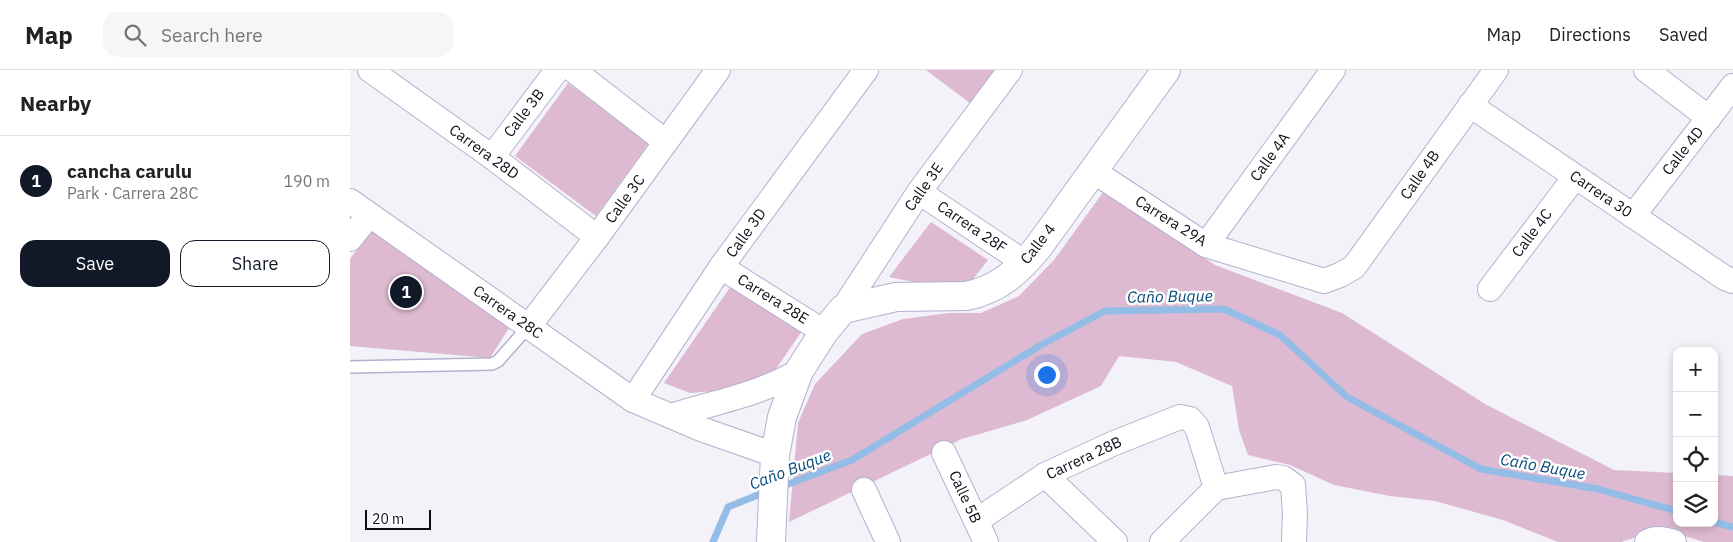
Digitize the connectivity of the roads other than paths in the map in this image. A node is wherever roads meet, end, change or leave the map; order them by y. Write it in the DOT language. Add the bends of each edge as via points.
graph roads {
  1 [pos="370,70"];
  2 [pos="557,70"];
  3 [pos="573,70"];
  4 [pos="718,70"];
  5 [pos="866,70"];
  6 [pos="1010,70"];
  7 [pos="1166,70"];
  8 [pos="1333,70"];
  9 [pos="1496,70"];
  10 [pos="1646,70"];
  11 [pos="1733,86"];
  12 [pos="1470,105"];
  13 [pos="1709,118"];
  14 [pos="666,142"];
  15 [pos="492,157"];
  16 [pos="1093,171"];
  17 [pos="1575,177"];
  18 [pos="919,192"];
  19 [pos="359,208"];
  20 [pos="1632,216"];
  21 [pos="597,237"];
  22 [pos="350,240"];
  23 [pos="1206,245"];
  24 [pos="1025,263"];
  25 [pos="721,267"];
  26 [pos="1340,276"];
  27 [pos="1733,280"];
  28 [pos="1490,289"];
  29 [pos="843,309"];
  30 [pos="529,326"];
  31 [pos="824,332"];
  32 [pos="350,367"];
  33 [pos="799,371"];
  34 [pos="633,400"];
  35 [pos="671,416"];
  36 [pos="944,453"];
  37 [pos="775,462"];
  38 [pos="1045,475"];
  39 [pos="1216,488"];
  40 [pos="864,490"];
  41 [pos="976,521"];
  42 [pos="772,530"];
  43 [pos="888,542"];
  44 [pos="986,542"];
  45 [pos="1115,542"];
  46 [pos="1162,542"];
  47 [pos="1294,542"];
  48 [pos="1647,542"];
  49 [pos="1674,542"];
  1 -- 15 [label="street, Carrera 28D"];
  2 -- 15 [label="street, Calle 3B"];
  3 -- 14 [label="street"];
  4 -- 14 [label="street, Calle 3C"];
  5 -- 25 [label="street, Calle 3D"];
  6 -- 18 [label="street, Calle 3E"];
  7 -- 16 [label="street, Calle 4"];
  8 -- 23 [label="street, Calle 4A"];
  9 -- 12 [label="street, Calle 4B"];
  10 -- 13 [label="street"];
  11 -- 13 [label="street, Calle 4D"];
  12 -- 17 [label="street, Carrera 30"];
  12 -- 26 [label="street, Calle 4B" via="1354,267"];
  13 -- 20 [label="street, Calle 4D"];
  14 -- 21 [label="street, Calle 3C"];
  15 -- 21 [label="street, Carrera 28D"];
  16 -- 23 [label="street, Carrera 29A"];
  16 -- 24 [label="street, Calle 4"];
  17 -- 20 [label="street, Carrera 30"];
  17 -- 28 [label="street, Calle 4C"];
  18 -- 24 [label="street, Carrera 28F"];
  18 -- 29 [label="street, Calle 3E"];
  19 -- 22 [label="street"];
  19 -- 30 [label="street, Carrera 28C"];
  20 -- 27 [label="street, Carrera 30" via="1724,278"];
  21 -- 30 [label="street, Calle 3C"];
  23 -- 26 [label="street, Carrera 29A" via="1324,281"];
  24 -- 29 [label="street, Calle 4" via="1005,281 977,294 896,296"];
  25 -- 31 [label="street, Carrera 28E"];
  25 -- 34 [label="street, Calle 3D"];
  29 -- 31 [label="street"];
  30 -- 32 [label="lane" via="492,364"];
  30 -- 34 [label="street, Carrera 28C"];
  31 -- 33 [label="street"];
  33 -- 35 [label="street" via="761,390"];
  33 -- 37 [label="street" via="782,417"];
  34 -- 35 [label="street, Carrera 28C"];
  35 -- 37 [label="street, Carrera 28C"];
  36 -- 41 [label="street, Calle 5B"];
  37 -- 42 [label="street"];
  38 -- 39 [label="street, Carrera 28B" via="1180,417 1190,419 1197,427"];
  38 -- 41 [label="street, Carrera 28B"];
  38 -- 45 [label="street"];
  39 -- 46 [label="street"];
  39 -- 47 [label="street" via="1283,478 1292,485"];
  40 -- 43 [label="street"];
  41 -- 44 [label="street, Calle 5B"];
  48 -- 49 [label="street" via="1664,538"];
}
